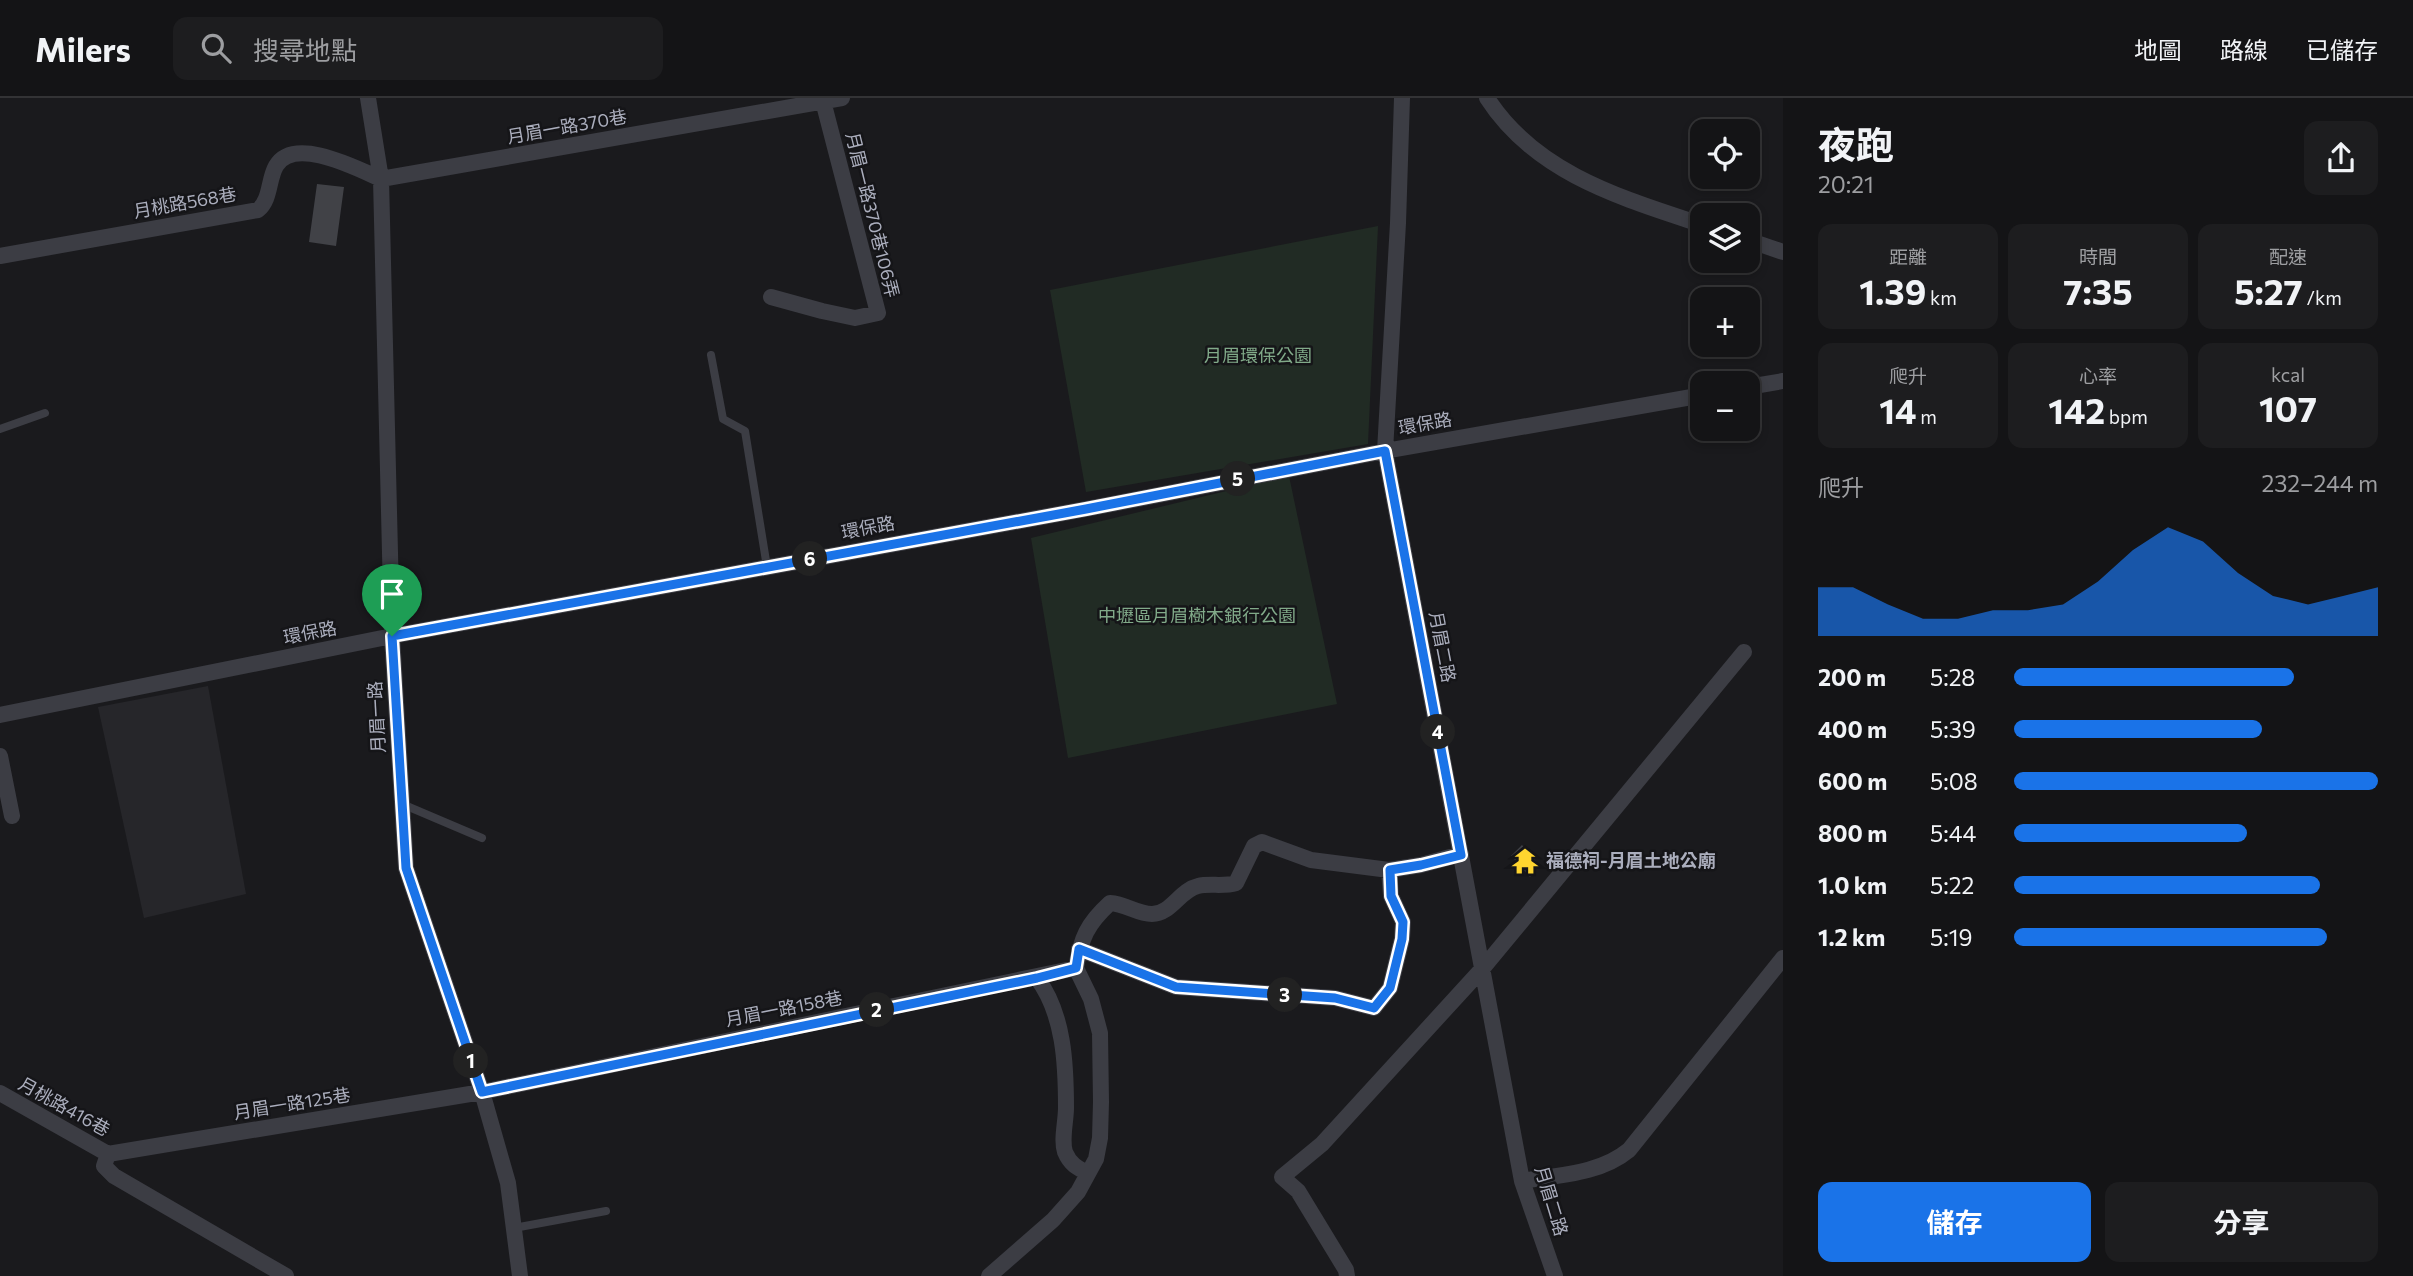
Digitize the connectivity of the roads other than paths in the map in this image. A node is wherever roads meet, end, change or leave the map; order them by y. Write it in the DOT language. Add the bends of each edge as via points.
graph roads {
  1 [pos="368,98"];
  2 [pos="842,98"];
  3 [pos="1402,98"];
  4 [pos="1487,98"];
  5 [pos="823,101"];
  6 [pos="381,179"];
  7 [pos="1690,220"];
  8 [pos="1760,244"];
  9 [pos="1783,252"];
  10 [pos="0,256"];
  11 [pos="771,297"];
  12 [pos="711,355"];
  13 [pos="1783,382"];
  14 [pos="1760,385"];
  15 [pos="1690,397"];
  16 [pos="45,413"];
  17 [pos="0,429"];
  18 [pos="1385,451"];
  19 [pos="767,567"];
  20 [pos="392,636"];
  21 [pos="1744,652"];
  22 [pos="0,715"];
  23 [pos="0,756"];
  24 [pos="401,804"];
  25 [pos="12,816"];
  26 [pos="482,838"];
  27 [pos="1461,855"];
  28 [pos="1390,870"];
  29 [pos="1079,949"];
  30 [pos="1783,958"];
  31 [pos="1076,968"];
  32 [pos="1483,968"];
  33 [pos="1037,978"];
  34 [pos="482,1092"];
  35 [pos="0,1093"];
  36 [pos="108,1154"];
  37 [pos="1088,1173"];
  38 [pos="1522,1181"];
  39 [pos="606,1211"];
  40 [pos="514,1228"];
  41 [pos="286,1276"];
  42 [pos="520,1276"];
  43 [pos="989,1276"];
  44 [pos="1347,1276"];
  45 [pos="1556,1276"];
  1 -- 6 [label="street, 月眉一路"];
  2 -- 5 [label="street, 月眉一路370巷"];
  3 -- 18 [label="street, 月眉二路"];
  4 -- 7 [label="street" via="1500,118 1544,159 1611,193"];
  5 -- 6 [label="street, 月眉一路370巷"];
  5 -- 11 [label="street, 月眉一路370巷106弄" via="878,313 855,317"];
  6 -- 10 [label="street, 月桃路568巷" via="332,157 284,156 275,166 265,204 258,209"];
  6 -- 20 [label="street, 月眉一路"];
  8 -- 9 [label="street"];
  12 -- 19 [label="lane" via="723,419 745,431"];
  13 -- 14 [label="street"];
  15 -- 18 [label="street, 環保路"];
  16 -- 17 [label="lane"];
  18 -- 19 [label="street, 環保路"];
  18 -- 27 [label="street, 月眉二路"];
  19 -- 20 [label="street, 環保路"];
  20 -- 22 [label="street, 環保路"];
  20 -- 24 [label="street, 月眉一路"];
  21 -- 32 [label="street"];
  23 -- 25 [label="street"];
  24 -- 26 [label="lane"];
  24 -- 34 [label="street, 月眉一路" via="406,868"];
  27 -- 28 [label="street"];
  27 -- 32 [label="street, 月眉二路"];
  28 -- 29 [label="street" via="1311,860 1262,842 1249,852 1236,883 1196,886 1155,914 1110,903 1089,924"];
  28 -- 29 [label="street" via="1391,896 1403,922 1402,939 1390,988 1374,1008 1335,998 1176,987"];
  29 -- 31 [label="street"];
  30 -- 38 [label="street" via="1622,1155 1602,1167"];
  31 -- 33 [label="street, 月眉一路158巷"];
  31 -- 37 [label="street" via="1091,999 1102,1063 1100,1138"];
  32 -- 38 [label="street, 月眉二路"];
  32 -- 44 [label="street" via="1322,1144 1282,1177 1298,1191"];
  33 -- 34 [label="street, 月眉一路158巷"];
  33 -- 37 [label="street" via="1056,1017 1065,1060 1064,1149 1072,1165"];
  34 -- 36 [label="street, 月眉一路125巷"];
  34 -- 40 [label="street, 月眉一路" via="508,1183"];
  35 -- 36 [label="street, 月桃路416巷"];
  36 -- 41 [label="street" via="104,1167 114,1176"];
  37 -- 43 [label="street" via="1053,1220"];
  38 -- 45 [label="street, 月眉二路"];
  39 -- 40 [label="lane"];
  40 -- 42 [label="street, 月眉一路"];
}
